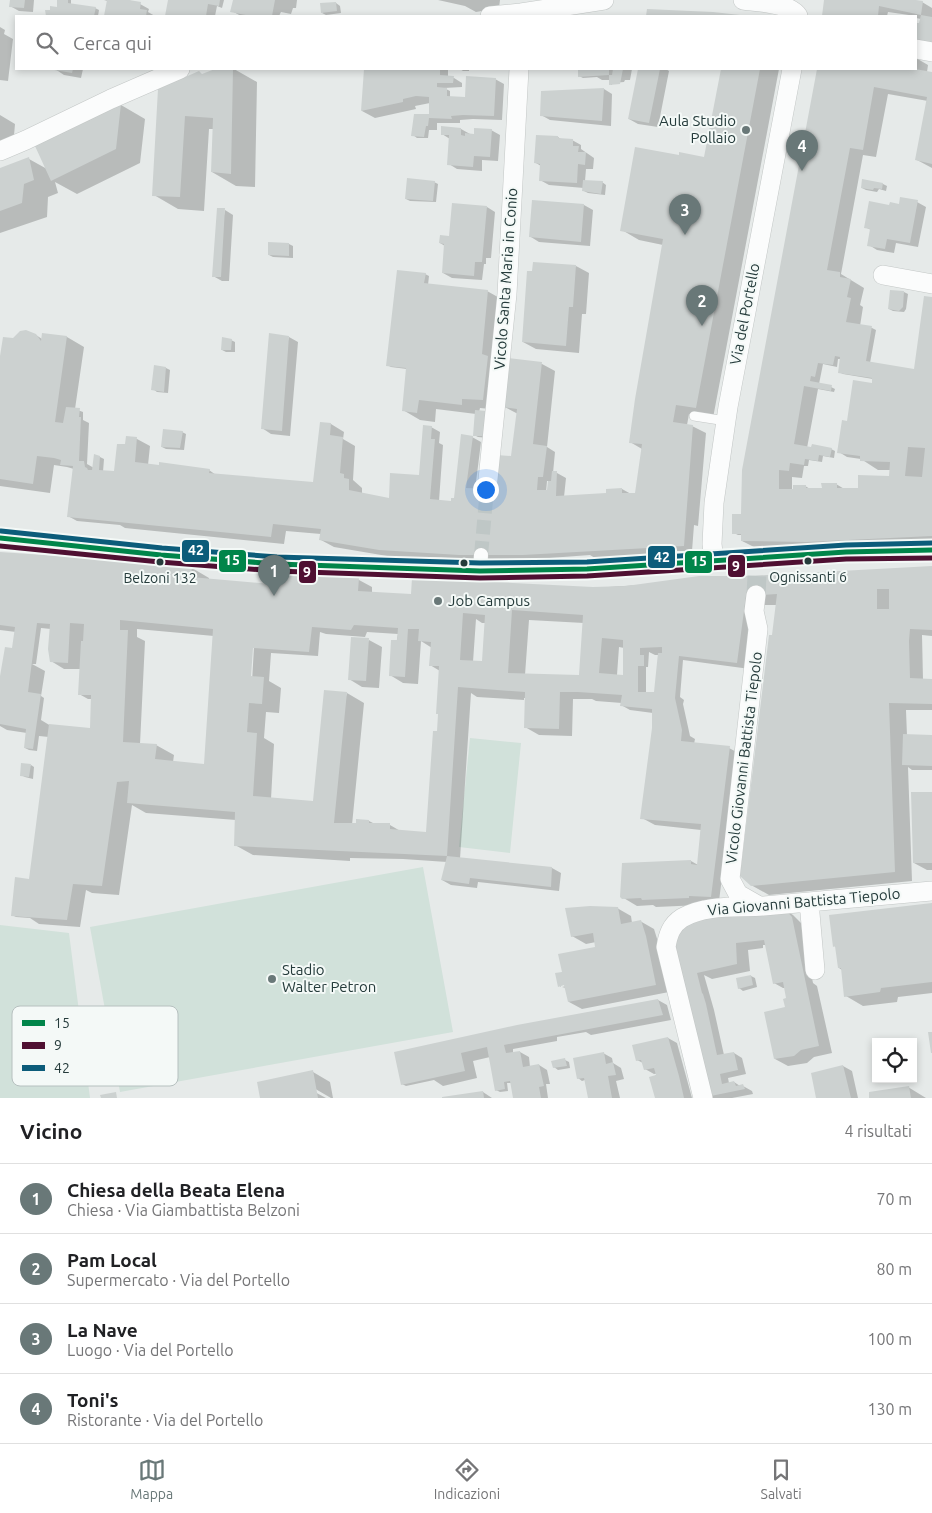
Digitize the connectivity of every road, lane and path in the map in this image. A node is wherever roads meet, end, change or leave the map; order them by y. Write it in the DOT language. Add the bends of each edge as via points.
graph roads {
  1 [pos="604,0"];
  2 [pos="751,1"];
  3 [pos="800,10"];
  4 [pos="516,11"];
  5 [pos="495,15"];
  6 [pos="917,49"];
  7 [pos="932,52"];
  8 [pos="178,70"];
  9 [pos="519,70"];
  10 [pos="792,70"];
  11 [pos="0,151"];
  12 [pos="883,276"];
  13 [pos="932,284"];
  14 [pos="694,416"];
  15 [pos="726,421"];
  16 [pos="487,489"];
  17 [pos="0,538"];
  18 [pos="932,550"];
  19 [pos="714,561"];
  20 [pos="756,595"];
  21 [pos="932,890"];
  22 [pos="809,902"];
  23 [pos="759,906"];
  24 [pos="815,970"];
  25 [pos="702,1098"];
  1 -- 4 [label="street"];
  2 -- 3 [label="street"];
  4 -- 5 [label="street"];
  6 -- 7 [label="street"];
  8 -- 11 [label="street"];
  9 -- 16 [label="street, Vicolo Santa Maria in Conio" via="507,294"];
  10 -- 15 [label="street, Via del Portello"];
  12 -- 13 [label="street"];
  14 -- 15 [label="lane"];
  15 -- 19 [label="street, Via del Portello" via="714,503"];
  17 -- 19 [label="street" via="277,564 480,563 587,568"];
  18 -- 19 [label="street" via="779,557 757,567"];
  20 -- 23 [label="street, Vicolo Giovanni Battista Tiepolo" via="754,611 758,629 730,879 738,894"];
  21 -- 22 [label="street, Via Giovanni Battista Tiepolo"];
  22 -- 23 [label="street, Via Giovanni Battista Tiepolo"];
  22 -- 24 [label="street"];
  23 -- 25 [label="street, Via Giovanni Battista Tiepolo" via="715,908 684,918 671,930 666,947"];
}
